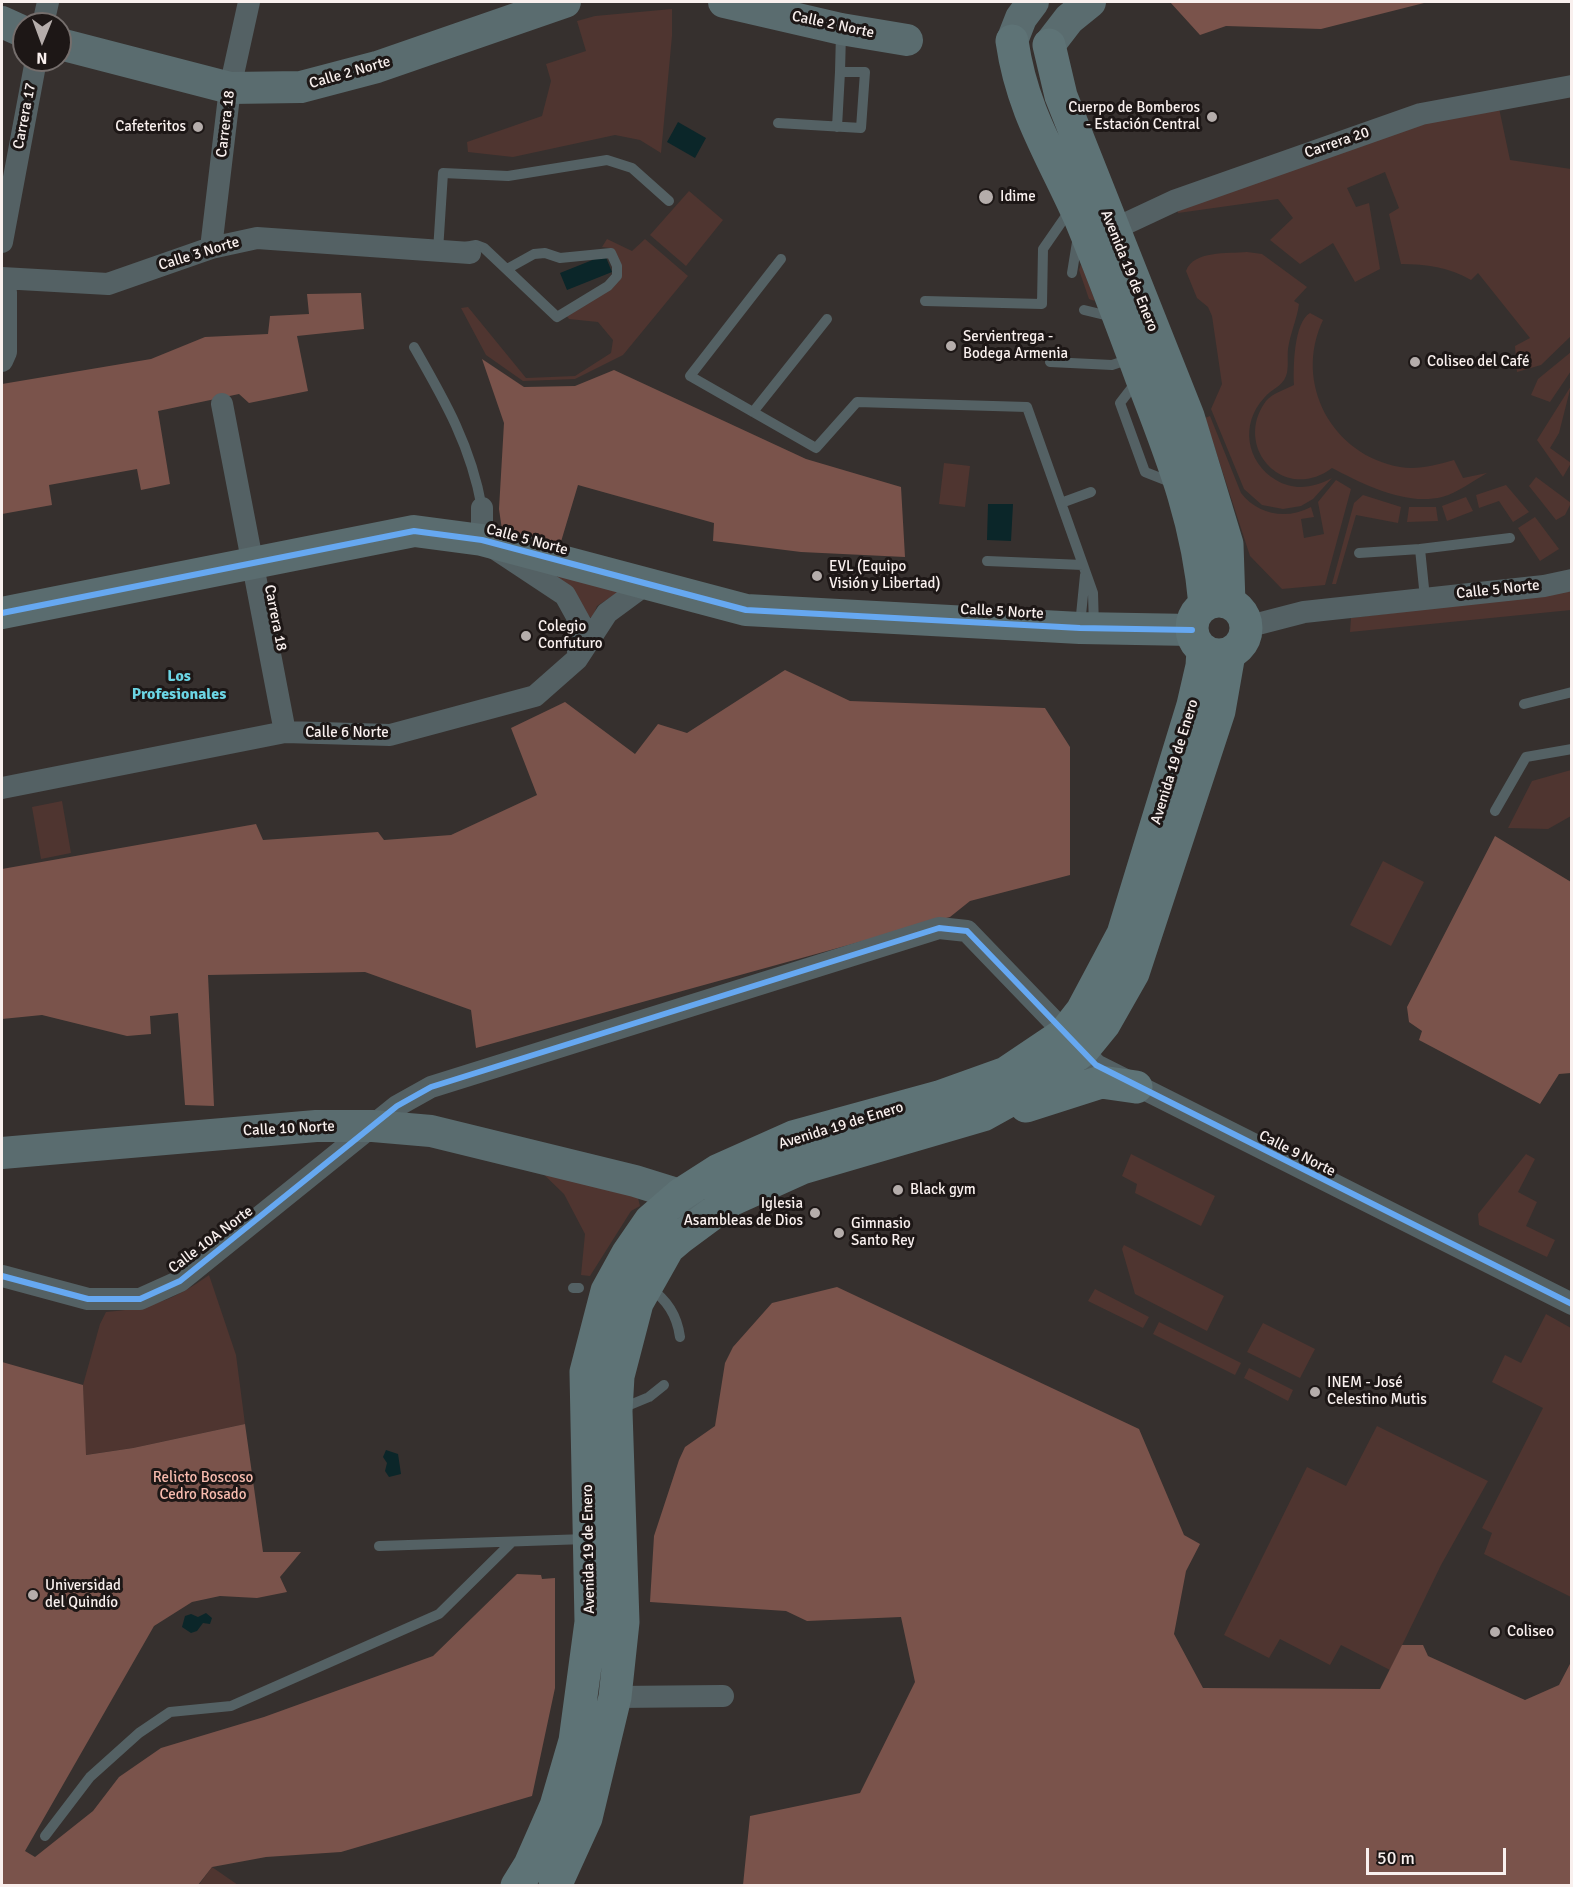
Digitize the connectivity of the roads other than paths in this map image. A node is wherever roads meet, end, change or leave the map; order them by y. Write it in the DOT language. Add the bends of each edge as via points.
graph roads {
  1 [pos="249,2"];
  2 [pos="565,2"];
  3 [pos="724,2"];
  4 [pos="1034,2"];
  5 [pos="1090,2"];
  6 [pos="841,28"];
  7 [pos="907,40"];
  8 [pos="1012,41"];
  9 [pos="1049,45"];
  10 [pos="72,47"];
  11 [pos="34,72"];
  12 [pos="840,72"];
  13 [pos="1572,86"];
  14 [pos="230,88"];
  15 [pos="777,123"];
  16 [pos="837,127"];
  17 [pos="669,201"];
  18 [pos="1077,213"];
  19 [pos="1112,230"];
  20 [pos="2,234"];
  21 [pos="2,242"];
  22 [pos="211,248"];
  23 [pos="438,251"];
  24 [pos="470,253"];
  25 [pos="781,258"];
  26 [pos="507,269"];
  27 [pos="1072,273"];
  28 [pos="2,278"];
  29 [pos="2,284"];
  30 [pos="925,301"];
  31 [pos="1084,310"];
  32 [pos="827,319"];
  33 [pos="1119,319"];
  34 [pos="414,346"];
  35 [pos="2,361"];
  36 [pos="1050,362"];
  37 [pos="1137,367"];
  38 [pos="222,404"];
  39 [pos="753,412"];
  40 [pos="1091,492"];
  41 [pos="1060,503"];
  42 [pos="482,508"];
  43 [pos="1510,538"];
  44 [pos="482,540"];
  45 [pos="1420,549"];
  46 [pos="1359,553"];
  47 [pos="987,561"];
  48 [pos="251,565"];
  49 [pos="1084,568"];
  50 [pos="1572,580"];
  51 [pos="645,585"];
  52 [pos="1425,598"];
  53 [pos="2,613"];
  54 [pos="1087,628"];
  55 [pos="1217,628"];
  56 [pos="577,659"];
  57 [pos="1572,692"];
  58 [pos="1524,704"];
  59 [pos="285,732"];
  60 [pos="1572,749"];
  61 [pos="2,788"];
  62 [pos="1495,811"];
  63 [pos="952,927"];
  64 [pos="1073,1043"];
  65 [pos="1136,1087"];
  66 [pos="983,1115"];
  67 [pos="373,1126"];
  68 [pos="2,1153"];
  69 [pos="680,1196"];
  70 [pos="702,1222"];
  71 [pos="2,1276"];
  72 [pos="646,1285"];
  73 [pos="1572,1304"];
  74 [pos="680,1337"];
  75 [pos="664,1385"];
  76 [pos="616,1411"];
  77 [pos="588,1539"];
  78 [pos="512,1542"];
  79 [pos="379,1546"];
  80 [pos="723,1696"];
  81 [pos="615,1697"];
  82 [pos="45,1836"];
  83 [pos="560,1883"];
  84 [pos="517,1886"];
  1 -- 14 [label="street, Carrera 18"];
  2 -- 14 [label="street, Calle 2 Norte" via="377,67 301,87"];
  3 -- 6 [label="street, Calle 2 Norte"];
  4 -- 8 [label="street"];
  5 -- 9 [label="street" via="1069,19"];
  6 -- 7 [label="street, Calle 2 Norte"];
  6 -- 12 [label="lane"];
  8 -- 18 [label="main road, Avenida 19 de Enero" via="1021,88 1038,134"];
  9 -- 19 [label="main road, Avenida 19 de Enero" via="1060,96"];
  10 -- 14 [label="street, Calle 2 Norte"];
  11 -- 20 [label="street, Carrera 17"];
  12 -- 16 [label="lane"];
  12 -- 16 [label="lane" via="864,72 861,128"];
  13 -- 19 [label="street, Carrera 20" via="1421,114 1174,201"];
  14 -- 22 [label="street, Carrera 18"];
  15 -- 16 [label="lane"];
  17 -- 23 [label="lane" via="632,168 607,160 508,176 444,173"];
  18 -- 27 [label="lane"];
  18 -- 30 [label="lane" via="1043,249 1042,304"];
  18 -- 33 [label="main road, Avenida 19 de Enero"];
  19 -- 55 [label="main road, Avenida 19 de Enero" via="1188,416 1227,544"];
  20 -- 21 [label="street, Carrera 17"];
  22 -- 23 [label="street, Calle 3 Norte" via="257,238"];
  22 -- 28 [label="street, Calle 3 Norte" via="108,284"];
  23 -- 24 [label="street, Calle 3 Norte"];
  23 -- 26 [label="lane" via="476,245"];
  25 -- 39 [label="lane" via="690,376"];
  26 -- 26 [label="lane" via="545,252 560,258 610,253 617,276 557,316"];
  29 -- 35 [label="street" via="6,292 6,352"];
  31 -- 33 [label="lane"];
  32 -- 39 [label="lane"];
  33 -- 37 [label="main road, Avenida 19 de Enero"];
  34 -- 42 [label="lane" via="466,443"];
  36 -- 37 [label="lane"];
  37 -- 55 [label="main road, Avenida 19 de Enero" via="1183,487"];
  38 -- 48 [label="street, Carrera 18"];
  39 -- 41 [label="lane" via="816,448 857,402 1027,407"];
  40 -- 41 [label="lane"];
  41 -- 49 [label="lane"];
  42 -- 44 [label="street"];
  43 -- 45 [label="lane"];
  44 -- 48 [label="street, Calle 5 Norte" via="414,531"];
  44 -- 51 [label="street, Calle 5 Norte"];
  44 -- 56 [label="street" via="565,595 581,624"];
  45 -- 46 [label="lane"];
  45 -- 52 [label="lane"];
  47 -- 49 [label="lane"];
  48 -- 53 [label="street, Calle 5 Norte"];
  48 -- 59 [label="street, Carrera 18"];
  49 -- 54 [label="lane"];
  50 -- 52 [label="street, Calle 5 Norte"];
  51 -- 54 [label="street, Calle 5 Norte" via="746,610"];
  51 -- 56 [label="street, Calle 6 Norte" via="607,613"];
  52 -- 55 [label="street, Calle 5 Norte" via="1304,612"];
  54 -- 55 [label="street, Calle 5 Norte"];
  55 -- 64 [label="main road, Avenida 19 de Enero" via="1220,711 1133,973 1104,1024"];
  56 -- 59 [label="street, Calle 6 Norte" via="535,696 390,735"];
  57 -- 58 [label="lane"];
  59 -- 61 [label="street, Calle 6 Norte"];
  60 -- 62 [label="lane" via="1526,758"];
  63 -- 64 [label="street, Calle 9 Norte" via="967,931"];
  63 -- 67 [label="street, Calle 10A Norte" via="431,1087 397,1106"];
  64 -- 65 [label="street, Calle 9 Norte" via="1096,1065"];
  64 -- 66 [label="main road, Avenida 19 de Enero" via="1039,1084"];
  64 -- 69 [label="main road, Avenida 19 de Enero" via="939,1098 793,1137 719,1170"];
  65 -- 66 [label="main road" via="1101,1082 1032,1105"];
  65 -- 73 [label="street, Calle 9 Norte"];
  66 -- 70 [label="main road, Avenida 19 de Enero" via="802,1168 731,1200"];
  67 -- 68 [label="street, Calle 10 Norte" via="316,1126"];
  67 -- 69 [label="street, Calle 10 Norte" via="431,1131 635,1181"];
  67 -- 71 [label="street, Calle 10A Norte" via="180,1281 140,1299 88,1299"];
  69 -- 70 [label="street"];
  69 -- 77 [label="main road, Avenida 19 de Enero" via="650,1221 607,1291 586,1372"];
  70 -- 72 [label="main road, Avenida 19 de Enero" via="668,1248"];
  72 -- 74 [label="lane" via="673,1311"];
  72 -- 76 [label="main road, Avenida 19 de Enero" via="637,1304 618,1377"];
  75 -- 76 [label="lane" via="649,1397"];
  76 -- 81 [label="main road, Avenida 19 de Enero" via="623,1623"];
  77 -- 78 [label="lane"];
  77 -- 84 [label="main road, Avenida 19 de Enero" via="591,1622 575,1741 556,1806"];
  78 -- 79 [label="lane"];
  78 -- 82 [label="lane" via="439,1614 231,1706 170,1712 139,1733 90,1777"];
  80 -- 81 [label="street"];
  81 -- 83 [label="main road, Avenida 19 de Enero" via="586,1818"];
}
